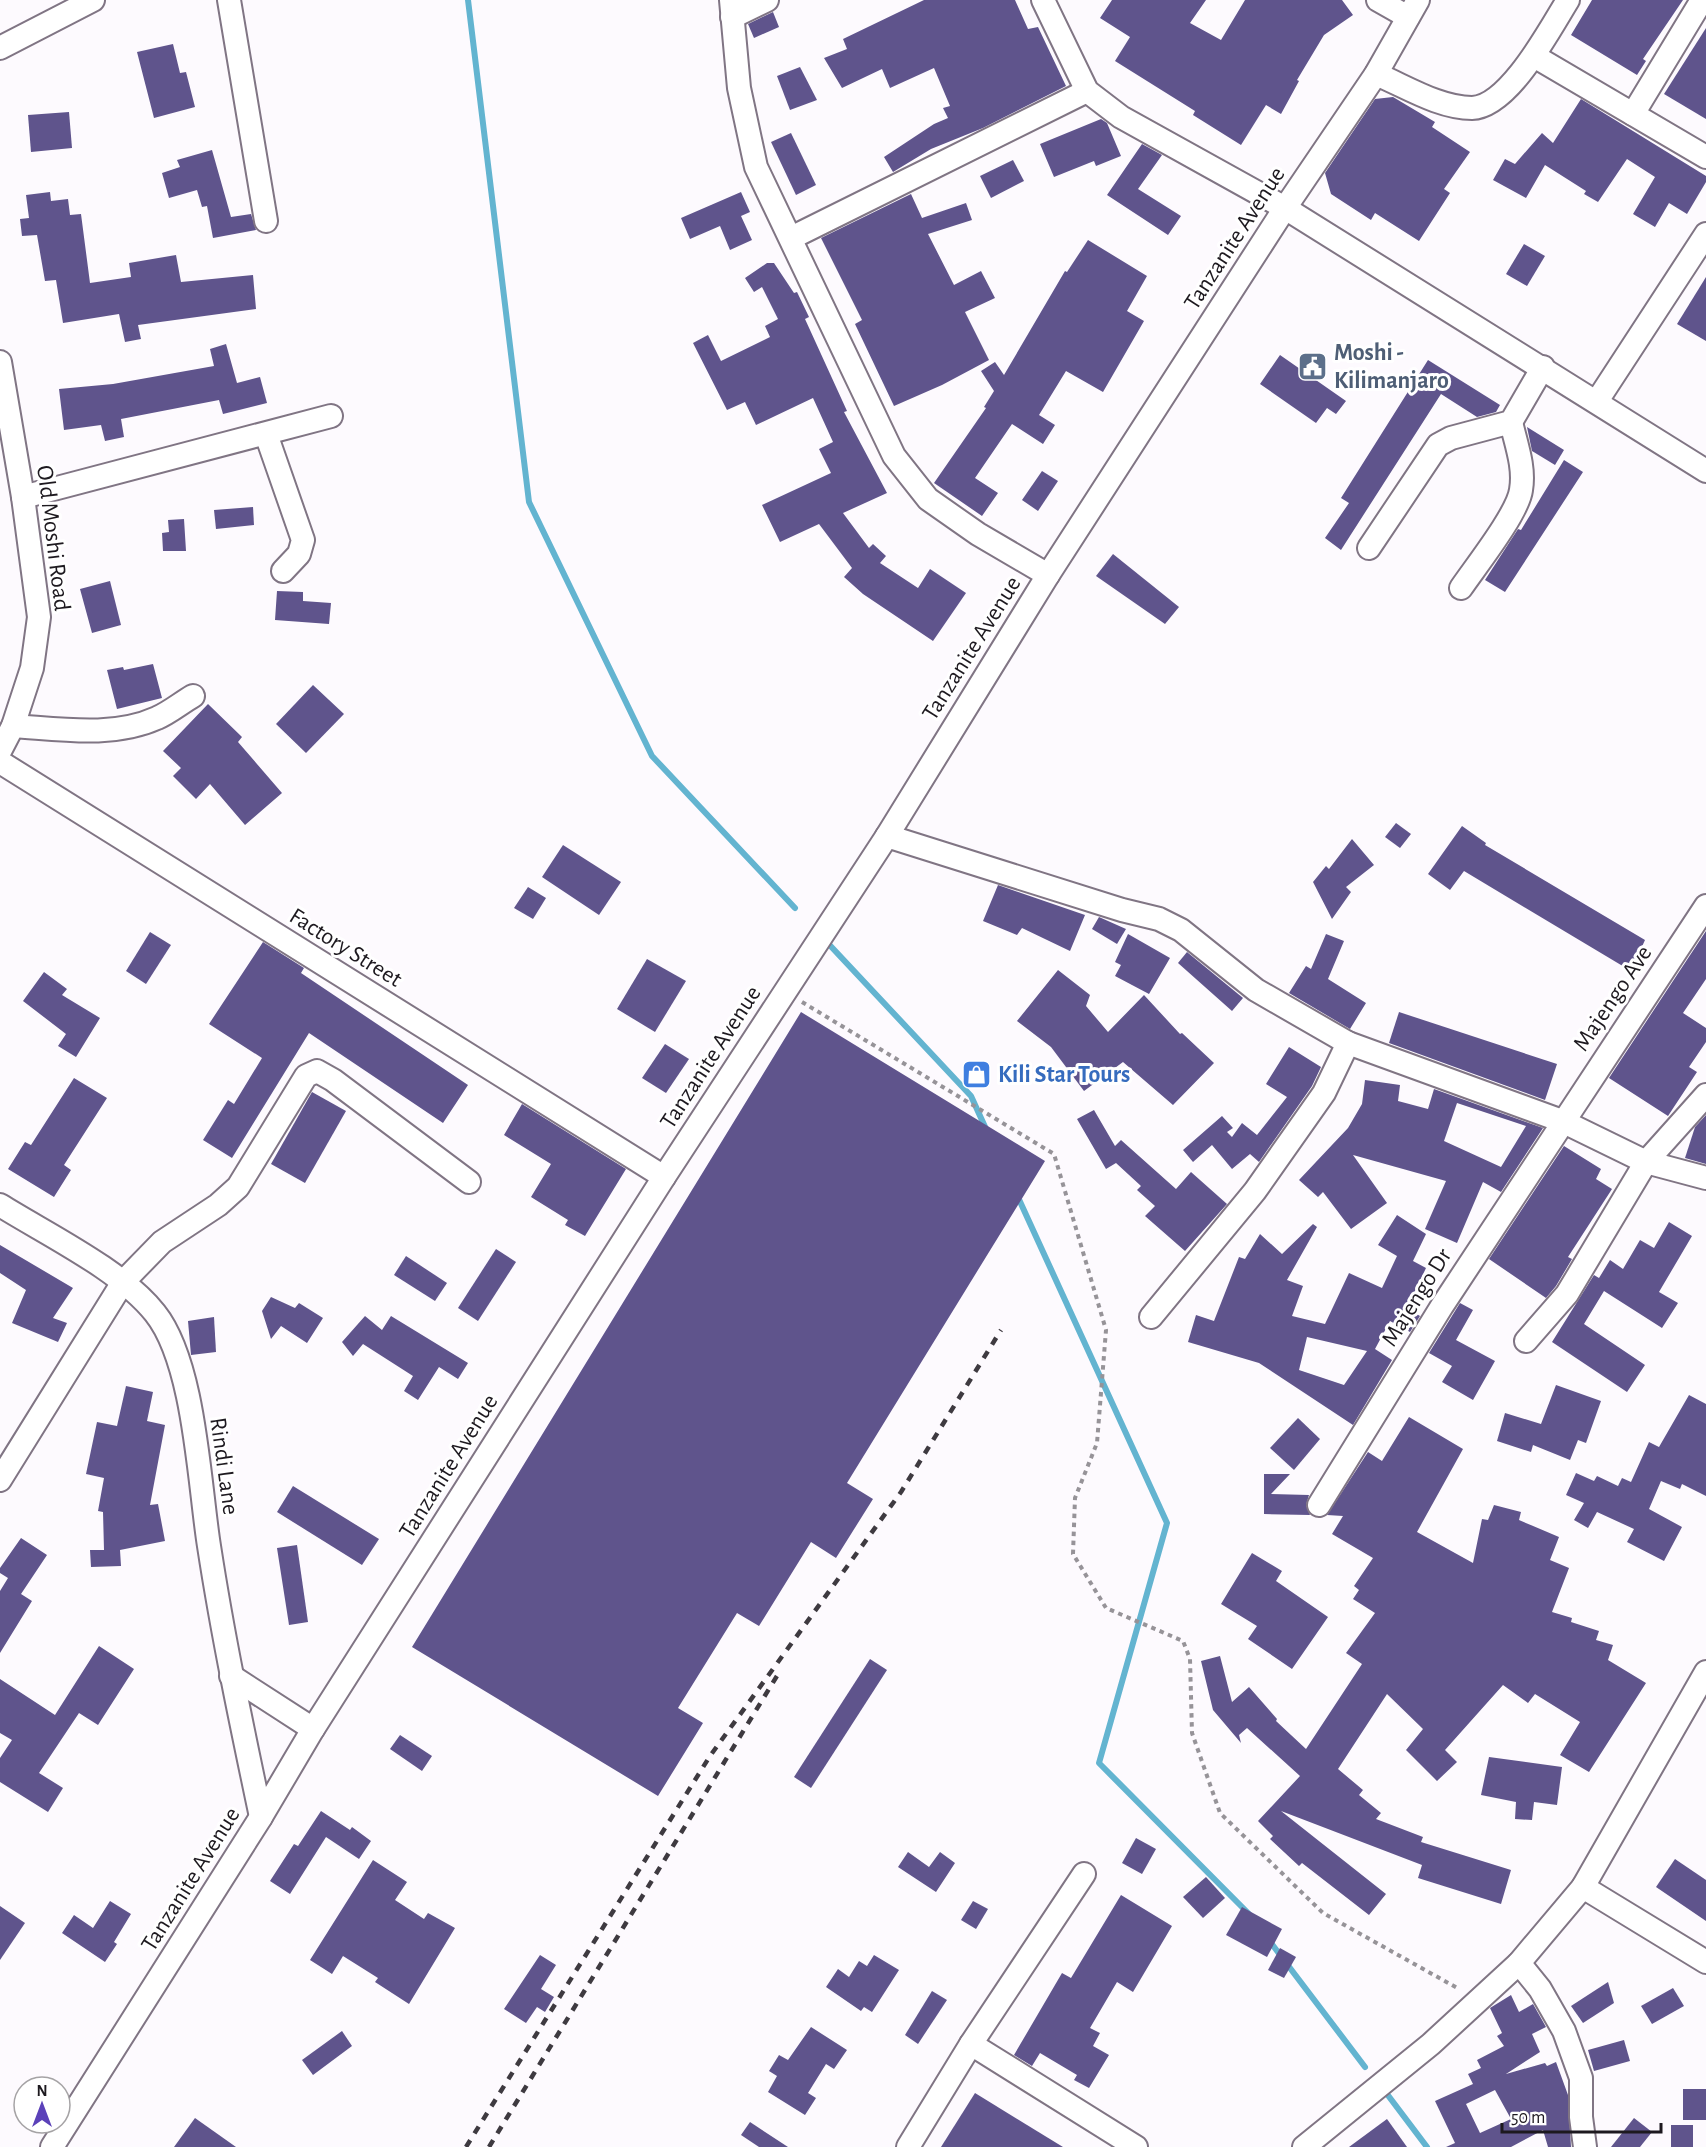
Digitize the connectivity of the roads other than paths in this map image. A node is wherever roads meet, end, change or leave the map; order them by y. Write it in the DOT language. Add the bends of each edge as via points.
graph roads {
  1 [pos="93,0"];
  2 [pos="229,0"];
  3 [pos="767,0"];
  4 [pos="1042,0"];
  5 [pos="1378,0"];
  6 [pos="1568,0"];
  7 [pos="1702,0"];
  8 [pos="732,8"];
  9 [pos="1413,9"];
  10 [pos="0,48"];
  11 [pos="1534,56"];
  12 [pos="1376,74"];
  13 [pos="1087,91"];
  14 [pos="1633,114"];
  15 [pos="1706,157"];
  16 [pos="1285,208"];
  17 [pos="266,221"];
  18 [pos="1706,234"];
  19 [pos="791,238"];
  20 [pos="0,362"];
  21 [pos="1543,367"];
  22 [pos="1597,401"];
  23 [pos="331,416"];
  24 [pos="1511,422"];
  25 [pos="266,434"];
  26 [pos="1706,471"];
  27 [pos="23,497"];
  28 [pos="1369,548"];
  29 [pos="283,571"];
  30 [pos="1048,574"];
  31 [pos="1461,588"];
  32 [pos="193,696"];
  33 [pos="13,726"];
  34 [pos="0,751"];
  35 [pos="0,762"];
  36 [pos="887,836"];
  37 [pos="1706,906"];
  38 [pos="1348,1042"];
  39 [pos="1706,1095"];
  40 [pos="1562,1121"];
  41 [pos="1646,1162"];
  42 [pos="664,1177"];
  43 [pos="1706,1178"];
  44 [pos="468,1182"];
  45 [pos="0,1205"];
  46 [pos="123,1282"];
  47 [pos="1150,1317"];
  48 [pos="1526,1341"];
  49 [pos="0,1480"];
  50 [pos="1319,1505"];
  51 [pos="1706,1672"];
  52 [pos="231,1676"];
  53 [pos="313,1729"];
  54 [pos="261,1817"];
  55 [pos="1084,1874"];
  56 [pos="1583,1887"];
  57 [pos="1706,1962"];
  58 [pos="1519,1963"];
  59 [pos="971,2044"];
  60 [pos="52,2147"];
  61 [pos="908,2147"];
  62 [pos="1136,2147"];
  63 [pos="1304,2147"];
  64 [pos="1585,2147"];
  1 -- 10 [label="street"];
  2 -- 17 [label="street"];
  3 -- 8 [label="street"];
  4 -- 13 [label="street"];
  5 -- 9 [label="street"];
  6 -- 11 [label="street"];
  7 -- 14 [label="street"];
  8 -- 19 [label="street" via="739,88 756,167"];
  9 -- 12 [label="street, Tanzanite Avenue"];
  11 -- 12 [label="street" via="1492,103 1472,108 1444,103"];
  11 -- 14 [label="street"];
  12 -- 16 [label="street, Tanzanite Avenue"];
  13 -- 16 [label="street" via="1120,117"];
  13 -- 19 [label="street"];
  14 -- 15 [label="street"];
  16 -- 21 [label="street"];
  16 -- 30 [label="street, Tanzanite Avenue"];
  18 -- 22 [label="street"];
  19 -- 30 [label="street" via="894,456 928,500"];
  20 -- 27 [label="street, Old Moshi Road"];
  21 -- 22 [label="street"];
  21 -- 24 [label="street"];
  22 -- 26 [label="street"];
  23 -- 25 [label="street"];
  24 -- 28 [label="street" via="1438,445"];
  24 -- 31 [label="street" via="1522,469 1521,492"];
  25 -- 27 [label="street"];
  25 -- 29 [label="street" via="303,540 300,554"];
  27 -- 33 [label="street, Old Moshi Road" via="39,617 32,668"];
  30 -- 36 [label="street, Tanzanite Avenue"];
  32 -- 33 [label="street" via="159,717 122,728"];
  33 -- 34 [label="street, Old Moshi Road"];
  35 -- 42 [label="street, Factory Street"];
  36 -- 38 [label="street" via="1159,919 1181,930 1256,990"];
  36 -- 42 [label="street, Tanzanite Avenue"];
  37 -- 40 [label="street, Majengo Ave"];
  38 -- 40 [label="street"];
  38 -- 47 [label="street" via="1324,1093 1255,1191"];
  39 -- 41 [label="street"];
  40 -- 41 [label="street"];
  40 -- 50 [label="street, Majengo Dr"];
  41 -- 43 [label="street"];
  41 -- 48 [label="street" via="1567,1294"];
  42 -- 53 [label="street, Tanzanite Avenue"];
  44 -- 46 [label="street" via="317,1071 300,1084 238,1187 162,1242"];
  45 -- 46 [label="street, Rindi Lane"];
  46 -- 49 [label="street"];
  46 -- 52 [label="street, Rindi Lane" via="156,1314 174,1350 190,1406"];
  51 -- 56 [label="street"];
  52 -- 53 [label="street"];
  52 -- 54 [label="street, Rindi Lane"];
  53 -- 54 [label="street, Tanzanite Avenue"];
  54 -- 60 [label="street, Tanzanite Avenue"];
  55 -- 59 [label="street"];
  56 -- 57 [label="street"];
  56 -- 58 [label="street"];
  58 -- 63 [label="street" via="1480,2001"];
  58 -- 64 [label="street" via="1564,2031 1581,2078"];
  59 -- 61 [label="street"];
  59 -- 62 [label="street"];
}
